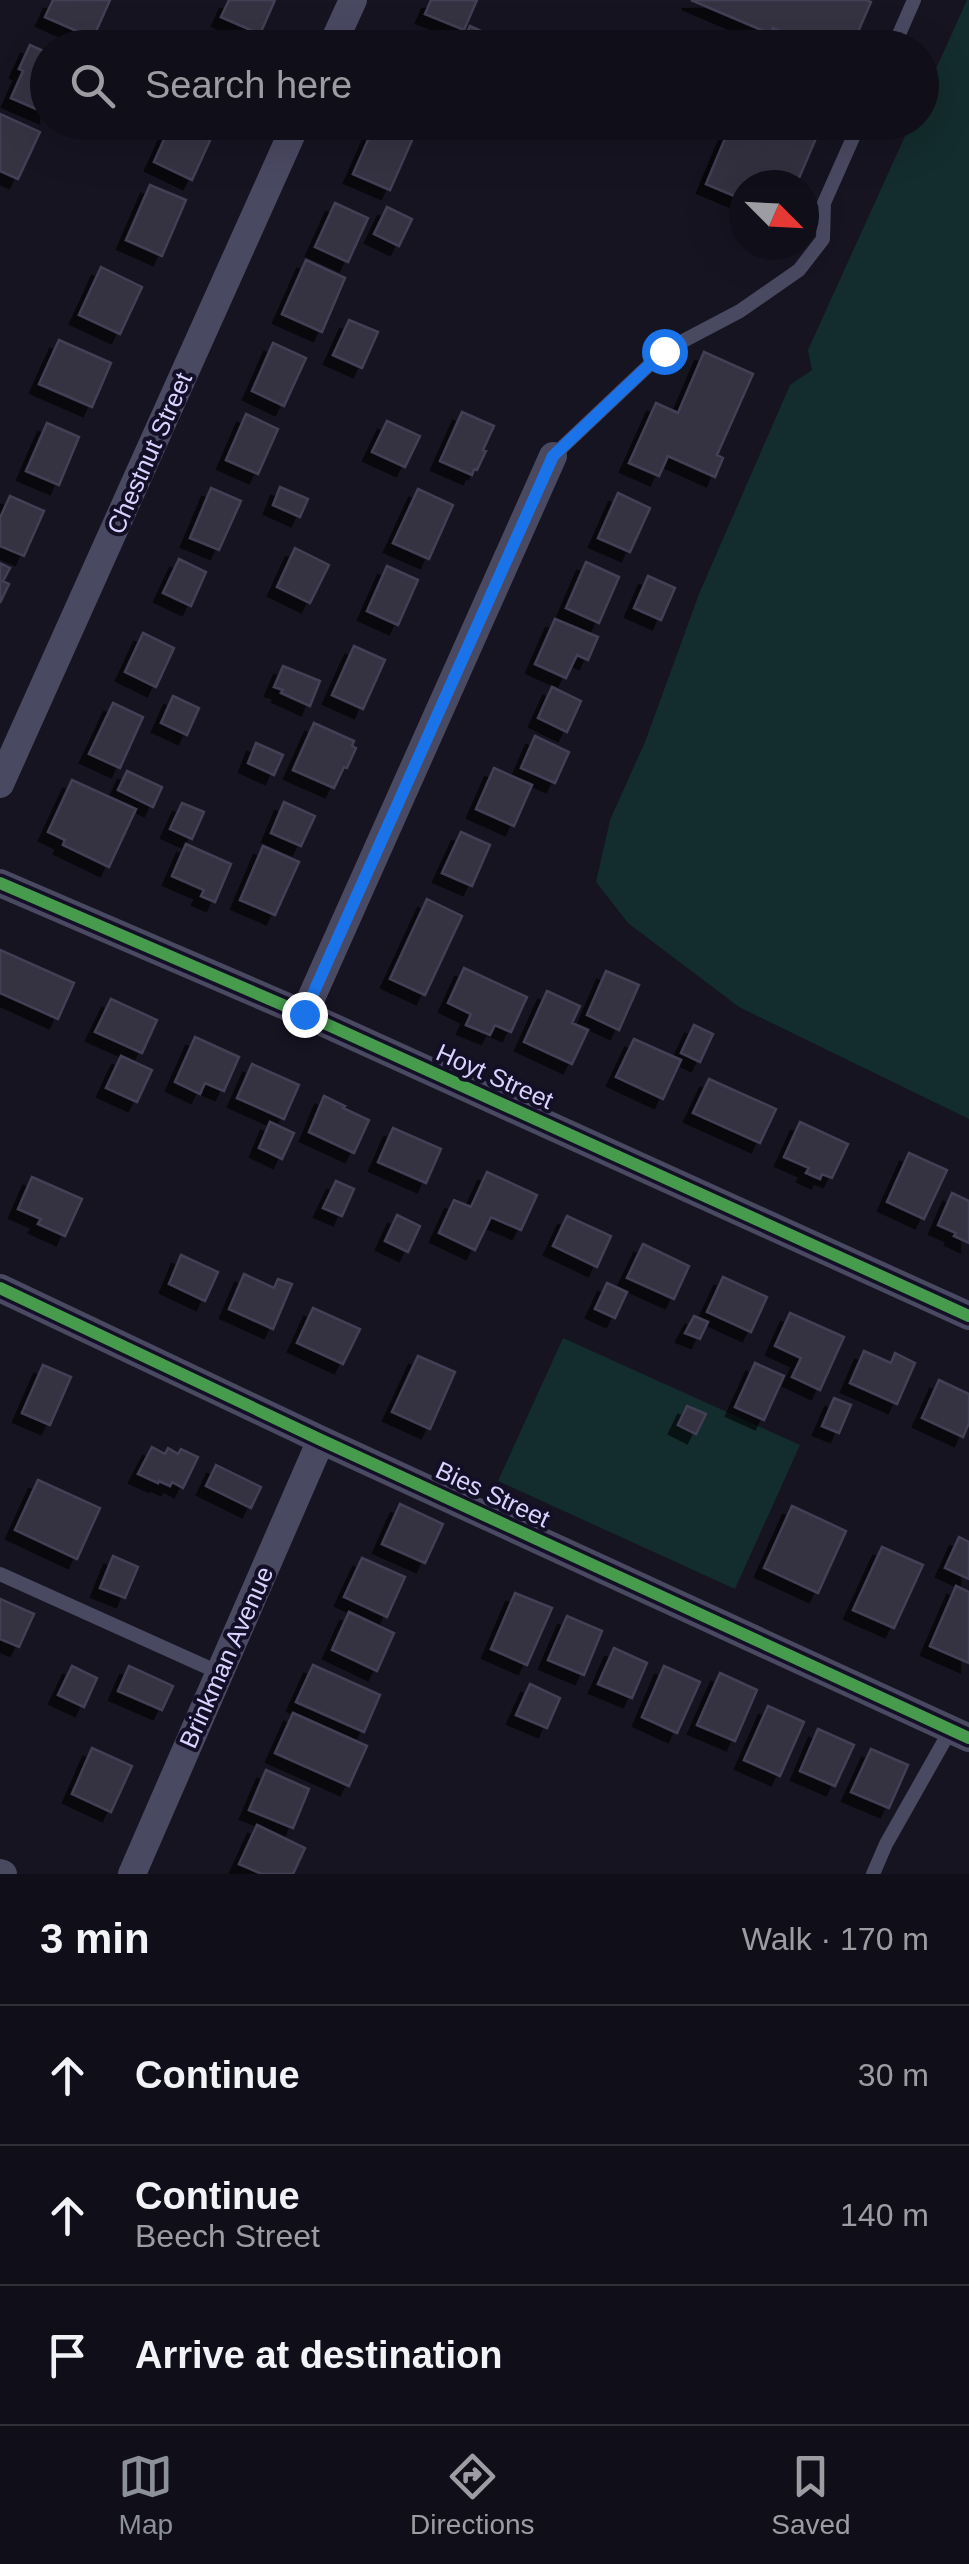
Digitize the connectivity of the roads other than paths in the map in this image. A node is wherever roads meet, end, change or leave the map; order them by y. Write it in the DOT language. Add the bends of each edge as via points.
graph roads {
  1 [pos="352,0"];
  2 [pos="914,0"];
  3 [pos="339,30"];
  4 [pos="901,30"];
  5 [pos="290,140"];
  6 [pos="852,140"];
  7 [pos="553,456"];
  8 [pos="0,784"];
  9 [pos="0,883"];
  10 [pos="304,1014"];
  11 [pos="0,1288"];
  12 [pos="969,1316"];
  13 [pos="321,1440"];
  14 [pos="0,1574"];
  15 [pos="220,1673"];
  16 [pos="960,1733"];
  17 [pos="132,1874"];
  18 [pos="873,1874"];
  1 -- 3 [label="street"];
  2 -- 4 [label="lane"];
  5 -- 8 [label="street, Chestnut Street"];
  6 -- 7 [label="lane" via="824,204 823,240 799,270 664,351"];
  7 -- 10 [label="street"];
  9 -- 10 [label="street, Hoyt Street"];
  10 -- 12 [label="street, Hoyt Street"];
  11 -- 13 [label="street, Bies Street"];
  13 -- 15 [label="street, Brinkman Avenue"];
  13 -- 16 [label="street, Bies Street"];
  14 -- 15 [label="lane"];
  15 -- 17 [label="street, Brinkman Avenue"];
  16 -- 18 [label="lane"];
}
